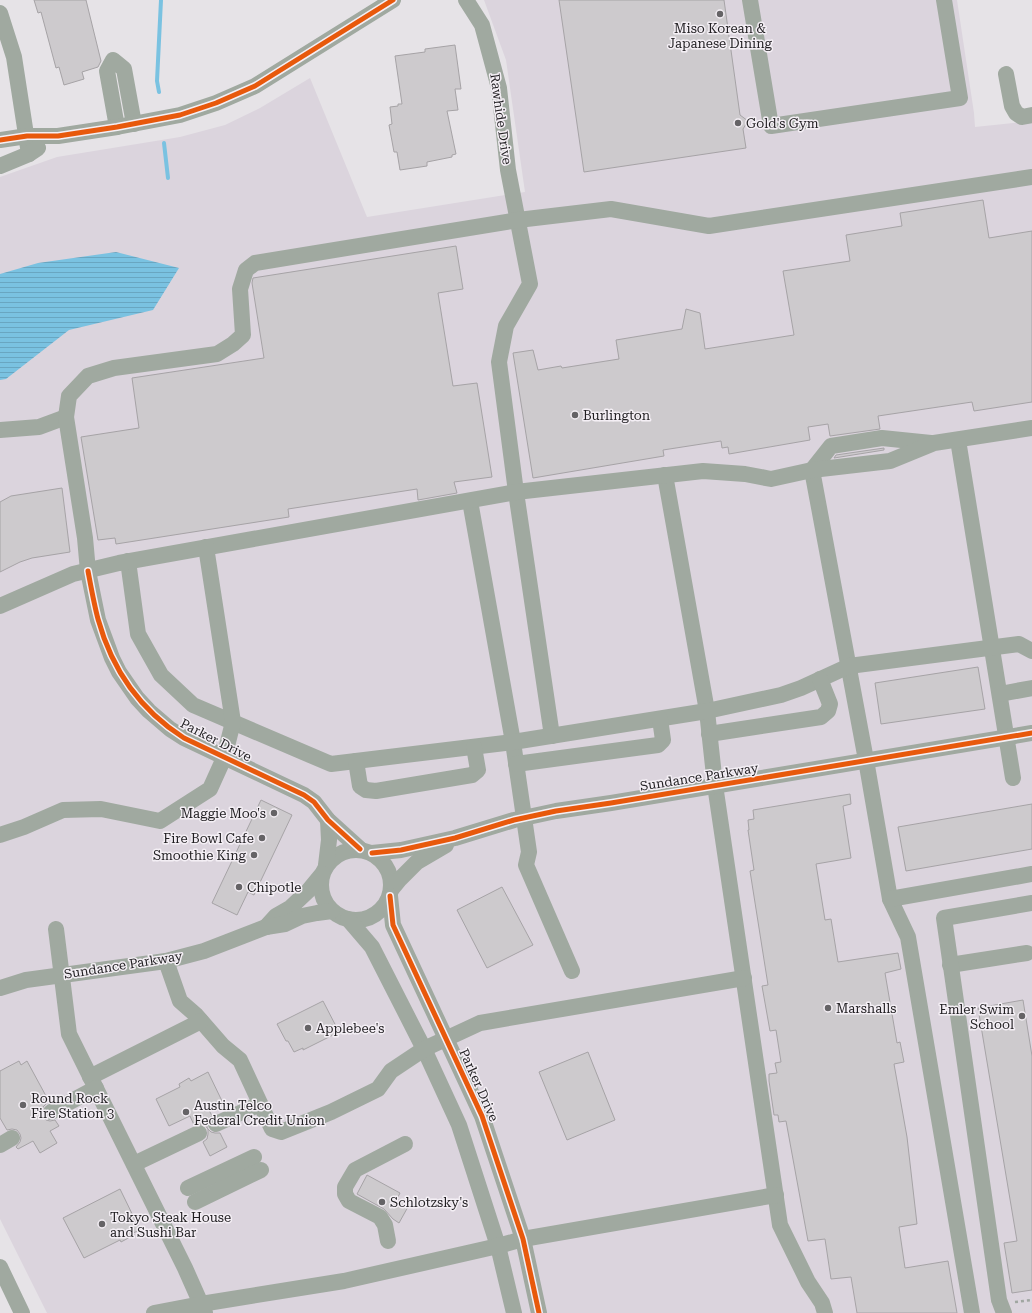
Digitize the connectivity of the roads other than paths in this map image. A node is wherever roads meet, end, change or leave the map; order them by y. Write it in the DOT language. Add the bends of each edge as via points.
graph roads {
  1 [pos="393,0"];
  2 [pos="466,0"];
  3 [pos="750,0"];
  4 [pos="944,0"];
  5 [pos="0,13"];
  6 [pos="1006,74"];
  7 [pos="1032,115"];
  8 [pos="134,124"];
  9 [pos="118,127"];
  10 [pos="26,136"];
  11 [pos="58,136"];
  12 [pos="0,140"];
  13 [pos="30,154"];
  14 [pos="0,166"];
  15 [pos="1032,177"];
  16 [pos="518,220"];
  17 [pos="66,417"];
  18 [pos="1032,428"];
  19 [pos="0,430"];
  20 [pos="958,440"];
  21 [pos="934,443"];
  22 [pos="812,470"];
  23 [pos="665,475"];
  24 [pos="516,492"];
  25 [pos="470,501"];
  26 [pos="206,547"];
  27 [pos="128,561"];
  28 [pos="88,571"];
  29 [pos="0,606"];
  30 [pos="992,647"];
  31 [pos="1032,651"];
  32 [pos="849,666"];
  33 [pos="820,680"];
  34 [pos="1032,688"];
  35 [pos="1000,694"];
  36 [pos="707,711"];
  37 [pos="660,719"];
  38 [pos="233,722"];
  39 [pos="1032,733"];
  40 [pos="709,734"];
  41 [pos="552,736"];
  42 [pos="1007,737"];
  43 [pos="513,742"];
  44 [pos="474,747"];
  45 [pos="224,758"];
  46 [pos="866,760"];
  47 [pos="356,761"];
  48 [pos="516,764"];
  49 [pos="1013,778"];
  50 [pos="715,785"];
  51 [pos="524,818"];
  52 [pos="328,820"];
  53 [pos="0,835"];
  54 [pos="455,838"];
  55 [pos="366,851"];
  56 [pos="324,870"];
  57 [pos="1032,874"];
  58 [pos="390,893"];
  59 [pos="890,899"];
  60 [pos="1032,903"];
  61 [pos="332,911"];
  62 [pos="348,919"];
  63 [pos="266,927"];
  64 [pos="56,929"];
  65 [pos="1027,953"];
  66 [pos="166,961"];
  67 [pos="950,965"];
  68 [pos="572,971"];
  69 [pos="62,975"];
  70 [pos="744,978"];
  71 [pos="0,988"];
  72 [pos="201,1021"];
  73 [pos="446,1038"];
  74 [pos="424,1049"];
  75 [pos="93,1082"];
  76 [pos="260,1104"];
  77 [pos="51,1112"];
  78 [pos="216,1124"];
  79 [pos="199,1133"];
  80 [pos="405,1144"];
  81 [pos="258,1163"];
  82 [pos="134,1164"];
  83 [pos="191,1195"];
  84 [pos="776,1195"];
  85 [pos="523,1239"];
  86 [pos="388,1241"];
  87 [pos="498,1246"];
  88 [pos="0,1268"];
  89 [pos="203,1309"];
  90 [pos="22,1313"];
  91 [pos="154,1313"];
  92 [pos="514,1313"];
  93 [pos="539,1313"];
  94 [pos="825,1313"];
  95 [pos="972,1313"];
  96 [pos="1004,1313"];
  1 -- 8 [label="street" via="255,86 180,115"];
  2 -- 16 [label="street, Rawhide Drive" via="482,25 499,88 508,170"];
  3 -- 4 [label="street" via="771,126 960,98"];
  5 -- 10 [label="street" via="14,57"];
  6 -- 7 [label="street" via="1012,106 1016,113 1022,117"];
  8 -- 9 [label="street"];
  8 -- 9 [label="street" via="124,69 113,60 107,71"];
  9 -- 11 [label="street"];
  10 -- 11 [label="street"];
  10 -- 12 [label="street"];
  10 -- 13 [label="street"];
  11 -- 13 [label="street"];
  13 -- 14 [label="street"];
  15 -- 16 [label="street" via="709,226 611,209"];
  16 -- 17 [label="street, Parker Drive" via="255,263 246,270 240,289 243,335 233,344 217,354 114,368 88,376 69,396"];
  16 -- 24 [label="street, Rawhide Drive" via="530,284 506,326 499,362"];
  17 -- 19 [label="street" via="39,427"];
  17 -- 28 [label="street, Parker Drive"];
  18 -- 20 [label="street"];
  20 -- 21 [label="street"];
  20 -- 30 [label="street"];
  21 -- 22 [label="street" via="890,461"];
  21 -- 22 [label="street" via="882,438 831,446"];
  22 -- 23 [label="street" via="771,479 703,471"];
  22 -- 32 [label="street"];
  23 -- 24 [label="street"];
  23 -- 36 [label="street"];
  24 -- 25 [label="street"];
  24 -- 41 [label="street, Rawhide Drive"];
  25 -- 26 [label="street"];
  25 -- 43 [label="street"];
  26 -- 27 [label="street"];
  26 -- 38 [label="street"];
  27 -- 28 [label="street"];
  27 -- 38 [label="street" via="138,634 157,670 193,704"];
  28 -- 29 [label="street" via="73,574"];
  28 -- 45 [label="street, Parker Drive" via="98,620 112,658 137,698 170,729"];
  30 -- 31 [label="street" via="1019,644"];
  30 -- 32 [label="street"];
  30 -- 35 [label="street"];
  32 -- 33 [label="street"];
  32 -- 46 [label="street"];
  33 -- 36 [label="street" via="780,695"];
  33 -- 40 [label="street" via="830,704 828,711 821,717"];
  34 -- 35 [label="street"];
  35 -- 42 [label="street"];
  36 -- 37 [label="street"];
  36 -- 40 [label="street"];
  37 -- 41 [label="street"];
  37 -- 48 [label="street" via="663,740 658,745"];
  38 -- 45 [label="street"];
  38 -- 47 [label="street" via="331,764"];
  39 -- 42 [label="street, Sundance Parkway"];
  40 -- 50 [label="street"];
  41 -- 43 [label="street"];
  42 -- 46 [label="street, Sundance Parkway"];
  42 -- 49 [label="street"];
  43 -- 44 [label="street"];
  43 -- 48 [label="street"];
  44 -- 47 [label="street"];
  44 -- 47 [label="street" via="478,770 472,775 376,791 366,790 360,786"];
  45 -- 52 [label="street, Parker Drive" via="304,795 314,802"];
  45 -- 53 [label="street" via="210,789 160,821 101,809 63,810"];
  46 -- 50 [label="street, Sundance Parkway"];
  46 -- 59 [label="street"];
  48 -- 51 [label="street"];
  50 -- 51 [label="street, Sundance Parkway" via="563,809"];
  50 -- 70 [label="street"];
  51 -- 54 [label="street, Sundance Parkway"];
  51 -- 68 [label="street" via="529,852 526,865"];
  52 -- 55 [label="street, Parker Drive"];
  52 -- 56 [label="street" via="329,840"];
  54 -- 55 [label="street, Sundance Parkway" via="401,850"];
  54 -- 58 [label="street, Sundance Parkway" via="418,862"];
  55 -- 56 [label="street" via="347,850 335,856"];
  55 -- 58 [label="street" via="381,860 388,868 391,879"];
  56 -- 61 [label="street" via="320,884 326,904"];
  56 -- 63 [label="street, Sundance Parkway" via="308,892 276,916"];
  57 -- 59 [label="street"];
  58 -- 62 [label="street" via="376,915 361,920"];
  58 -- 73 [label="street, Parker Drive" via="393,925"];
  59 -- 95 [label="street" via="908,937"];
  60 -- 67 [label="street" via="944,918"];
  61 -- 62 [label="street"];
  61 -- 63 [label="street, Sundance Parkway" via="317,912 285,924"];
  62 -- 74 [label="street" via="372,947"];
  63 -- 66 [label="street, Sundance Parkway" via="204,951"];
  64 -- 69 [label="street"];
  65 -- 67 [label="street"];
  66 -- 69 [label="street, Sundance Parkway"];
  66 -- 72 [label="street" via="180,1001"];
  67 -- 96 [label="street" via="998,1292"];
  69 -- 71 [label="street, Sundance Parkway" via="26,980"];
  69 -- 75 [label="street" via="69,1034"];
  70 -- 73 [label="street" via="480,1023"];
  70 -- 84 [label="street"];
  72 -- 75 [label="street"];
  72 -- 76 [label="street" via="223,1046 240,1060"];
  73 -- 74 [label="street"];
  73 -- 85 [label="street, Parker Drive" via="482,1116"];
  74 -- 76 [label="street" via="391,1071 378,1089 331,1112 280,1132 272,1129"];
  74 -- 87 [label="street" via="459,1125"];
  75 -- 77 [label="street"];
  75 -- 82 [label="street"];
  76 -- 78 [label="street"];
  79 -- 82 [label="street"];
  80 -- 86 [label="street" via="355,1170 344,1194 348,1201 380,1217 385,1225"];
  81 -- 83 [label="street"];
  82 -- 89 [label="street" via="186,1268"];
  84 -- 85 [label="street"];
  84 -- 94 [label="street" via="780,1225"];
  85 -- 87 [label="street"];
  85 -- 93 [label="street, Parker Drive"];
  87 -- 89 [label="street" via="344,1281"];
  87 -- 92 [label="street"];
  88 -- 90 [label="street"];
  89 -- 91 [label="street"];
}
